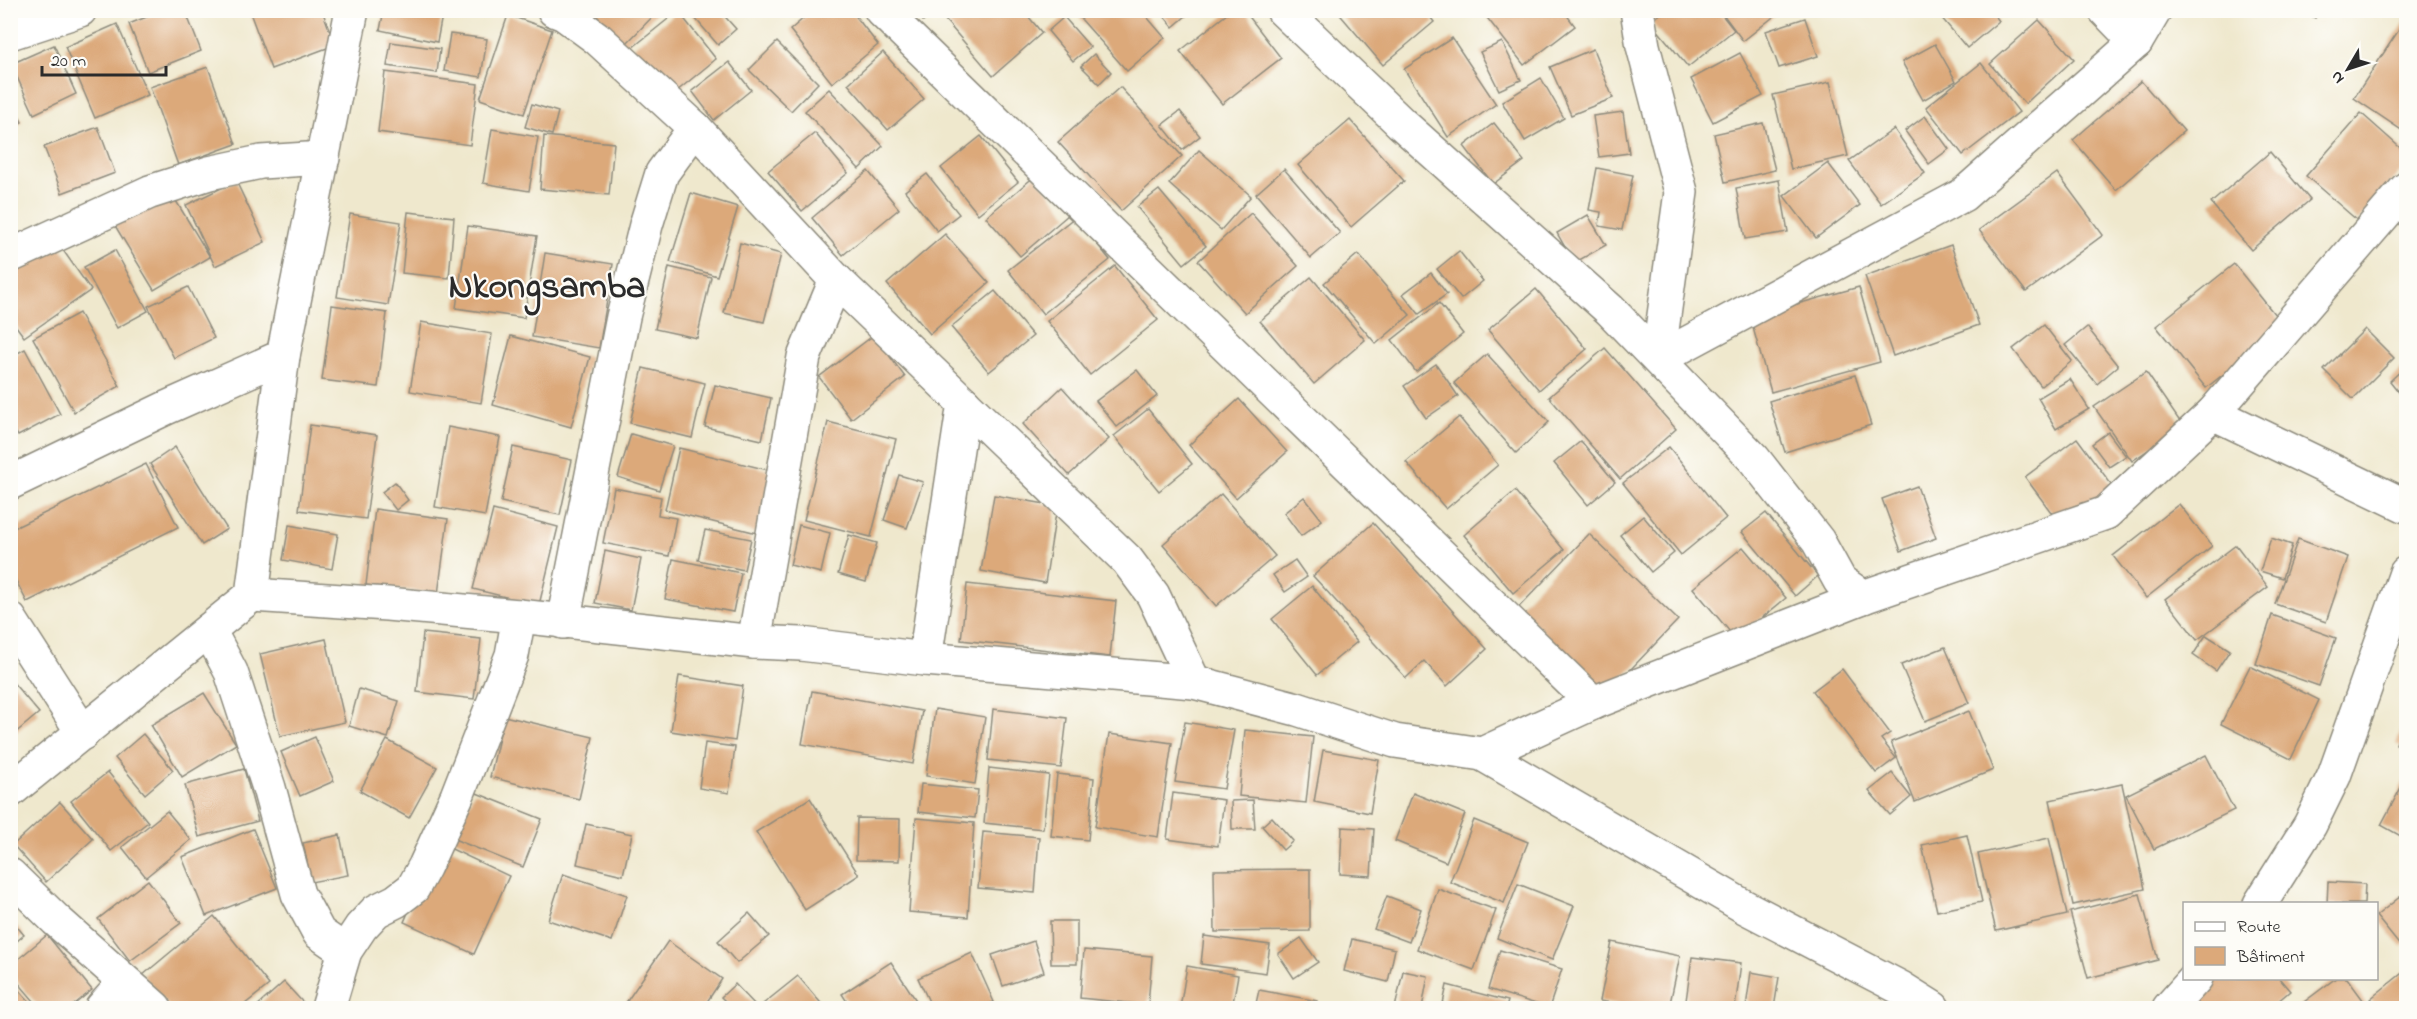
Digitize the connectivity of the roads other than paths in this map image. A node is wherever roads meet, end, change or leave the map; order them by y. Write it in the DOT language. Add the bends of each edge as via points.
graph roads {
  1 [pos="80,10"];
  2 [pos="352,10"];
  3 [pos="554,10"];
  4 [pos="881,10"];
  5 [pos="1283,10"];
  6 [pos="1637,10"];
  7 [pos="2104,10"];
  8 [pos="2155,10"];
  9 [pos="10,33"];
  10 [pos="2136,42"];
  11 [pos="695,128"];
  12 [pos="323,158"];
  13 [pos="2406,189"];
  14 [pos="10,256"];
  15 [pos="836,280"];
  16 [pos="283,356"];
  17 [pos="1658,359"];
  18 [pos="964,403"];
  19 [pos="2213,413"];
  20 [pos="10,483"];
  21 [pos="2406,506"];
  22 [pos="2406,573"];
  23 [pos="252,595"];
  24 [pos="1863,597"];
  25 [pos="519,616"];
  26 [pos="10,619"];
  27 [pos="563,622"];
  28 [pos="209,630"];
  29 [pos="754,642"];
  30 [pos="925,659"];
  31 [pos="1194,682"];
  32 [pos="1593,703"];
  33 [pos="83,733"];
  34 [pos="1482,754"];
  35 [pos="10,791"];
  36 [pos="10,875"];
  37 [pos="2261,902"];
  38 [pos="345,951"];
  39 [pos="2194,980"];
  40 [pos="125,982"];
  41 [pos="102,1008"];
  42 [pos="155,1008"];
  43 [pos="327,1008"];
  44 [pos="1933,1008"];
  45 [pos="2169,1008"];
  1 -- 9 [label="street"];
  2 -- 12 [label="street"];
  3 -- 11 [label="street" via="598,39"];
  4 -- 32 [label="street"];
  5 -- 17 [label="street" via="1401,123 1610,309"];
  6 -- 17 [label="street" via="1681,192"];
  7 -- 10 [label="street"];
  8 -- 10 [label="street"];
  10 -- 17 [label="street" via="1963,195"];
  11 -- 15 [label="street"];
  11 -- 27 [label="street" via="662,172 646,225 623,316"];
  12 -- 14 [label="street" via="261,162 208,173 150,192"];
  12 -- 16 [label="street"];
  13 -- 19 [label="street"];
  15 -- 18 [label="street"];
  15 -- 29 [label="street" via="804,357"];
  16 -- 20 [label="street"];
  16 -- 23 [label="street"];
  17 -- 24 [label="street" via="1754,459 1818,541 1840,581"];
  18 -- 30 [label="street"];
  18 -- 31 [label="street" via="1127,560 1153,595"];
  19 -- 21 [label="street"];
  19 -- 24 [label="street" via="2106,513"];
  22 -- 37 [label="street" via="2334,776 2310,825"];
  23 -- 25 [label="street"];
  23 -- 28 [label="street"];
  24 -- 32 [label="street"];
  25 -- 27 [label="street"];
  25 -- 38 [label="street" via="512,655 458,796 413,888 376,911"];
  26 -- 33 [label="street"];
  27 -- 29 [label="street"];
  28 -- 33 [label="street"];
  28 -- 38 [label="street" via="231,672 298,894 319,933"];
  29 -- 30 [label="street"];
  30 -- 31 [label="street"];
  31 -- 34 [label="street" via="1297,709 1395,741"];
  32 -- 34 [label="street"];
  33 -- 35 [label="street"];
  34 -- 44 [label="street" via="1745,907"];
  36 -- 40 [label="street"];
  38 -- 43 [label="street"];
  39 -- 45 [label="street"];
  40 -- 41 [label="street"];
  40 -- 42 [label="street"];
}
